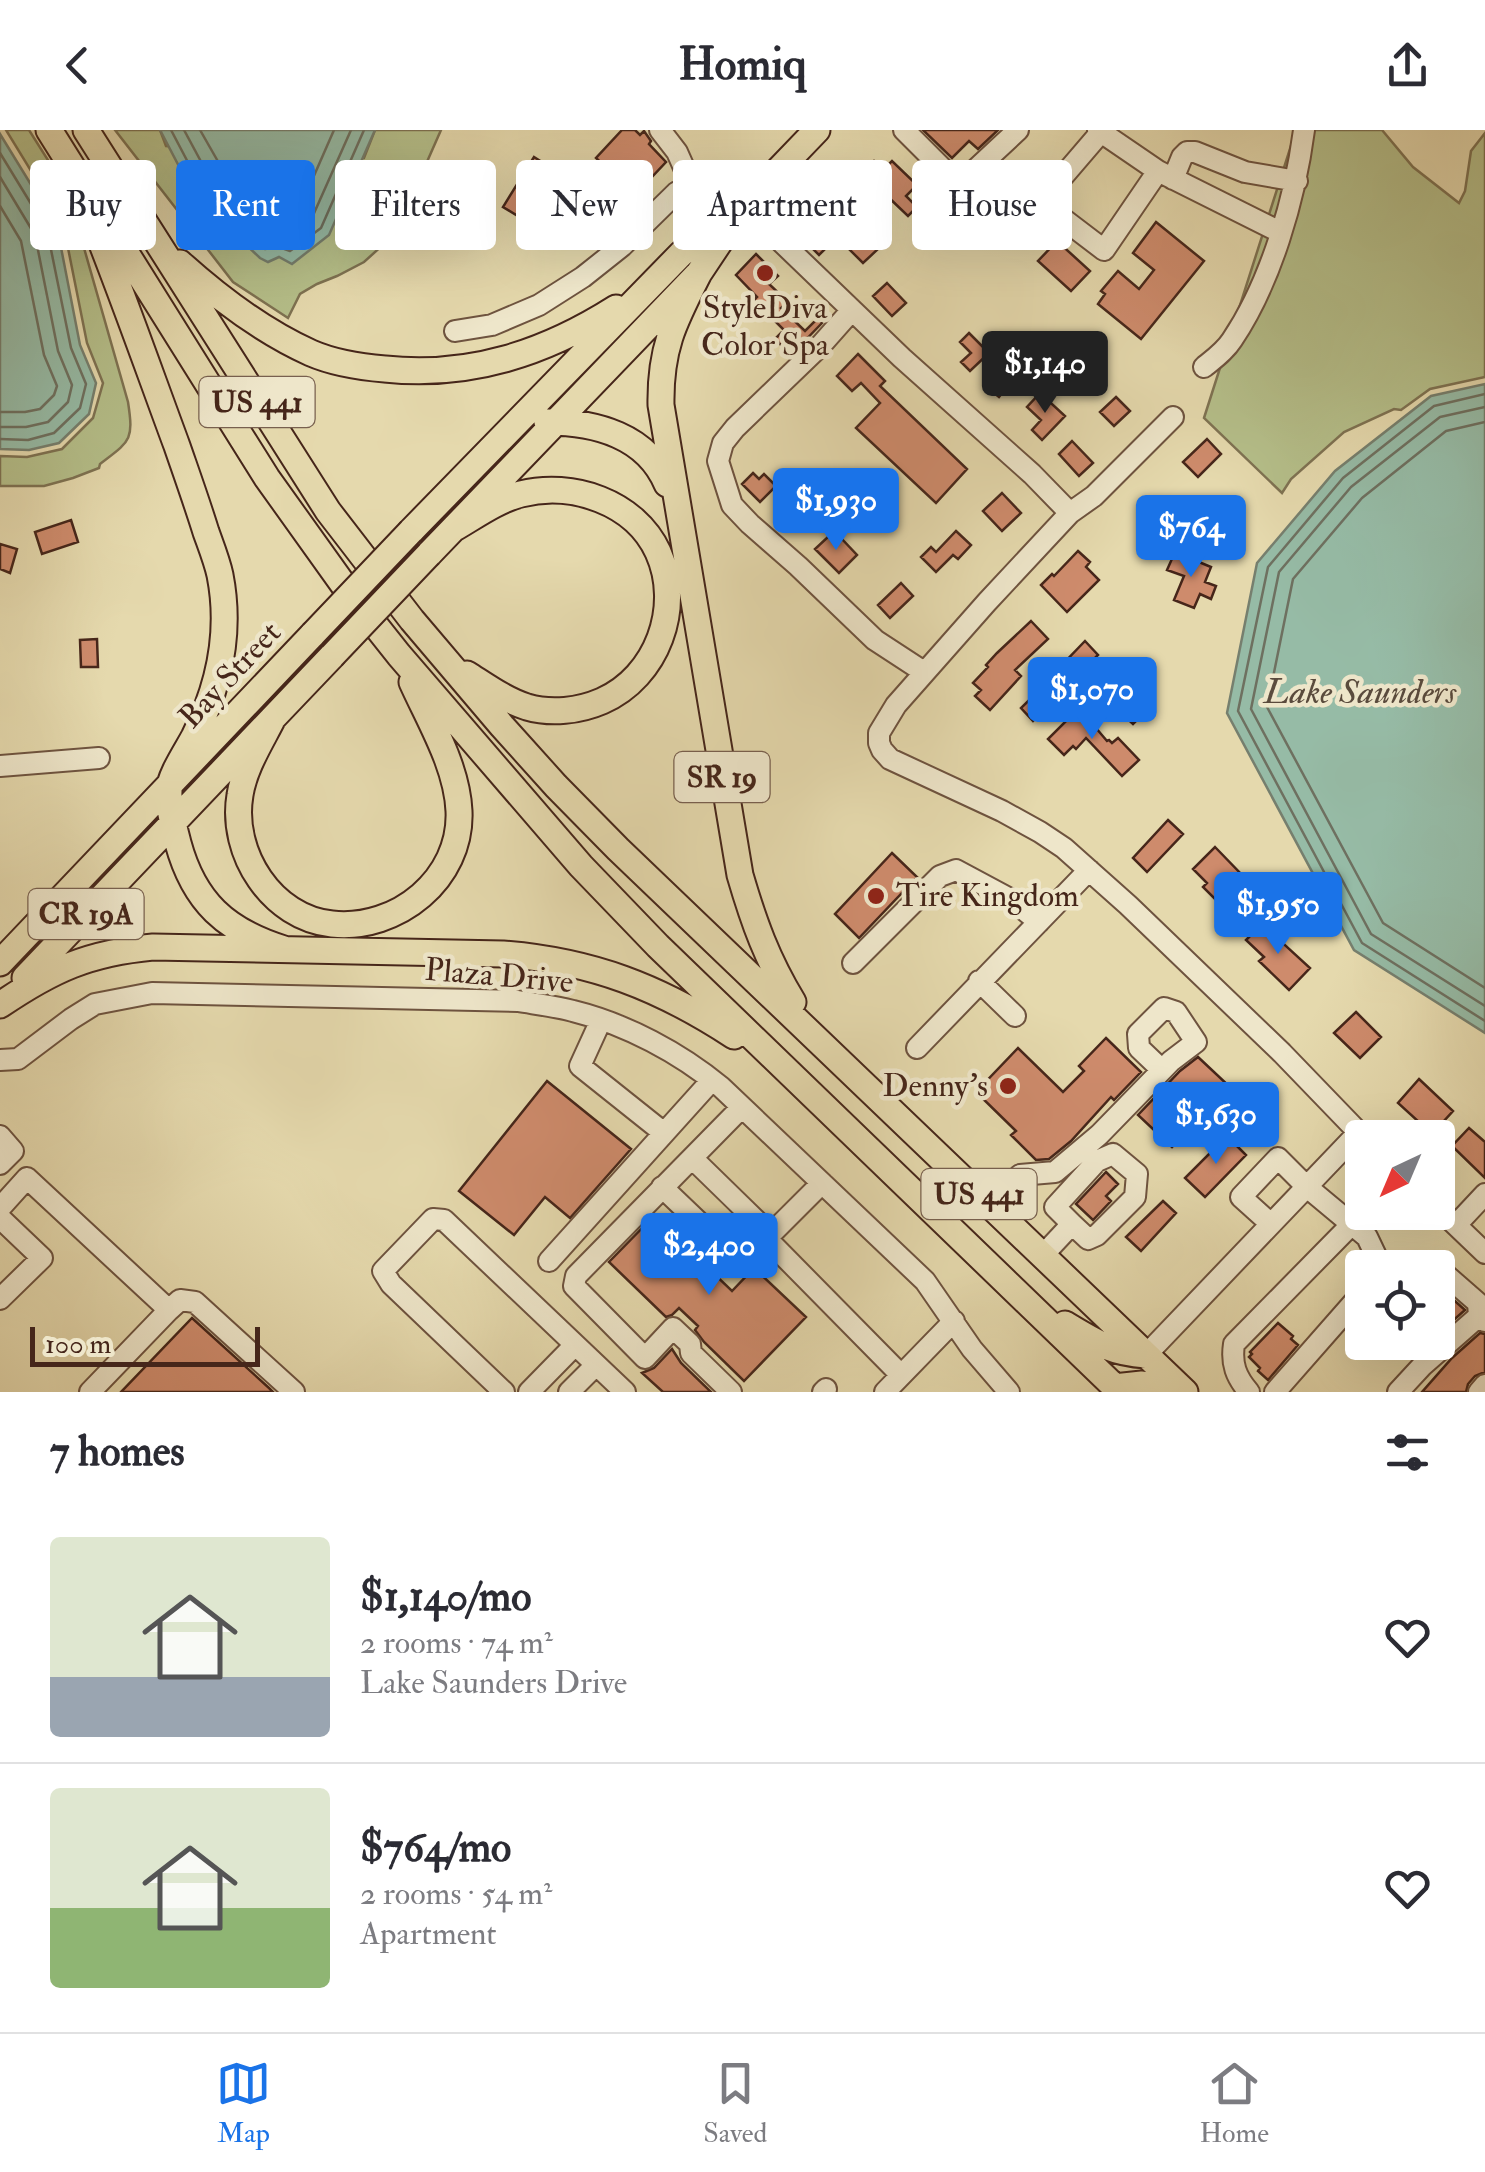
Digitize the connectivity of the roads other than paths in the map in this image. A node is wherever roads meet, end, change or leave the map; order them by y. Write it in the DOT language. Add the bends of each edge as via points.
graph roads {
  1 [pos="49,130"];
  2 [pos="86,130"];
  3 [pos="660,130"];
  4 [pos="816,130"];
  5 [pos="904,130"];
  6 [pos="1018,130"];
  7 [pos="1304,130"];
  8 [pos="1099,131"];
  9 [pos="68,160"];
  10 [pos="105,160"];
  11 [pos="680,160"];
  12 [pos="788,160"];
  13 [pos="1165,175"];
  14 [pos="1296,181"];
  15 [pos="673,196"];
  16 [pos="1280,232"];
  17 [pos="156,240"];
  18 [pos="156,241"];
  19 [pos="105,250"];
  20 [pos="124,250"];
  21 [pos="686,250"];
  22 [pos="714,250"];
  23 [pos="790,250"];
  24 [pos="699,273"];
  25 [pos="646,289"];
  26 [pos="852,310"];
  27 [pos="456,331"];
  28 [pos="1204,368"];
  29 [pos="1172,417"];
  30 [pos="556,422"];
  31 [pos="507,432"];
  32 [pos="678,507"];
  33 [pos="1070,514"];
  34 [pos="453,530"];
  35 [pos="399,655"];
  36 [pos="446,661"];
  37 [pos="924,672"];
  38 [pos="273,718"];
  39 [pos="100,758"];
  40 [pos="0,766"];
  41 [pos="168,788"];
  42 [pos="173,824"];
  43 [pos="1089,870"];
  44 [pos="1038,922"];
  45 [pos="284,948"];
  46 [pos="0,963"];
  47 [pos="853,963"];
  48 [pos="979,981"];
  49 [pos="0,1005"];
  50 [pos="1015,1016"];
  51 [pos="601,1020"];
  52 [pos="811,1032"];
  53 [pos="917,1048"];
  54 [pos="0,1060"];
  55 [pos="780,1066"];
  56 [pos="1162,1070"];
  57 [pos="712,1080"];
  58 [pos="742,1107"];
  59 [pos="1346,1120"];
  60 [pos="664,1134"];
  61 [pos="4,1150"];
  62 [pos="1345,1150"];
  63 [pos="692,1158"];
  64 [pos="28,1178"];
  65 [pos="822,1183"];
  66 [pos="662,1187"];
  67 [pos="1307,1187"];
  68 [pos="1485,1194"];
  69 [pos="991,1205"];
  70 [pos="0,1208"];
  71 [pos="0,1218"];
  72 [pos="1345,1218"];
  73 [pos="1072,1224"];
  74 [pos="1270,1224"];
  75 [pos="1456,1225"];
  76 [pos="1346,1230"];
  77 [pos="1359,1230"];
  78 [pos="769,1237"];
  79 [pos="1373,1250"];
  80 [pos="1485,1253"];
  81 [pos="1042,1255"];
  82 [pos="549,1261"];
  83 [pos="1455,1283"];
  84 [pos="1023,1298"];
  85 [pos="0,1299"];
  86 [pos="168,1310"];
  87 [pos="1345,1312"];
  88 [pos="1482,1318"];
  89 [pos="954,1321"];
  90 [pos="1455,1338"];
  91 [pos="575,1344"];
  92 [pos="1146,1355"];
  93 [pos="646,1358"];
  94 [pos="1429,1360"];
  95 [pos="596,1365"];
  96 [pos="902,1375"];
  97 [pos="1485,1386"];
  98 [pos="622,1389"];
  99 [pos="1114,1390"];
  100 [pos="90,1392"];
  101 [pos="294,1392"];
  102 [pos="504,1392"];
  103 [pos="528,1392"];
  104 [pos="570,1392"];
  105 [pos="731,1392"];
  106 [pos="884,1392"];
  107 [pos="1009,1392"];
  108 [pos="1167,1392"];
  109 [pos="1185,1392"];
  110 [pos="1249,1392"];
  111 [pos="1276,1392"];
  112 [pos="1398,1392"];
  113 [pos="1479,1392"];
  1 -- 9 [label="main road, US 441"];
  2 -- 10 [label="main road, US 441"];
  3 -- 11 [label="street"];
  4 -- 12 [label="main road, CR 19A"];
  5 -- 6 [label="street" via="959,185"];
  7 -- 14 [label="street"];
  8 -- 13 [label="street"];
  8 -- 13 [label="street" via="1041,202 1104,250"];
  13 -- 14 [label="street" via="1195,152 1246,172"];
  13 -- 16 [label="street"];
  14 -- 16 [label="street"];
  15 -- 27 [label="street" via="622,246 539,305"];
  16 -- 28 [label="street" via="1232,341"];
  17 -- 25 [label="main road" via="212,292 274,334 334,361 404,372 504,360 567,336"];
  18 -- 36 [label="main road, US 441" via="328,511"];
  19 -- 41 [label="main road" via="220,573 221,660 204,715"];
  20 -- 35 [label="main road, US 441" via="267,478"];
  21 -- 25 [label="main road, CR 19A"];
  22 -- 24 [label="main road, CR 19A"];
  23 -- 26 [label="street"];
  24 -- 30 [label="main road, CR 19A"];
  24 -- 32 [label="main road" via="674,322 660,382"];
  25 -- 31 [label="main road, CR 19A"];
  26 -- 33 [label="street"];
  26 -- 37 [label="street" via="735,428 718,461 732,505 750,524 875,640"];
  29 -- 33 [label="street"];
  30 -- 31 [label="main road, SR 19"];
  30 -- 32 [label="main road, SR 19" via="624,436 653,459"];
  30 -- 34 [label="main road, CR 19A"];
  31 -- 41 [label="main road, Bay Street, bridge"];
  32 -- 52 [label="main road, SR 19" via="740,875 762,944"];
  33 -- 37 [label="street"];
  34 -- 36 [label="main road" via="518,494 541,490 608,502 632,518 657,549 667,609 659,642 637,678 582,708 518,704"];
  34 -- 38 [label="main road, Bay Street / CR 19A, bridge"];
  35 -- 38 [label="main road" via="446,757 459,825 437,881 390,917 344,925 312,920 275,897 253,870 240,834 240,794"];
  35 -- 55 [label="main road, US 441" via="582,866"];
  36 -- 52 [label="main road, US 441" via="556,786"];
  37 -- 43 [label="street" via="883,724 882,750 1035,828"];
  38 -- 42 [label="main road, Bay Street / CR 19A"];
  39 -- 40 [label="street"];
  41 -- 42 [label="main road"];
  41 -- 46 [label="main road, Bay Street"];
  42 -- 45 [label="main road" via="190,879 223,920"];
  42 -- 49 [label="main road, Bay Street / CR 19A"];
  43 -- 44 [label="street"];
  43 -- 59 [label="street"];
  44 -- 47 [label="street" via="956,870 940,876"];
  44 -- 48 [label="street"];
  45 -- 49 [label="main road" via="123,950 70,964"];
  45 -- 55 [label="main road" via="502,954 586,966 670,998"];
  48 -- 50 [label="street"];
  48 -- 53 [label="street"];
  51 -- 54 [label="street, Plaza Drive" via="518,1002 152,994 95,1004 18,1059"];
  51 -- 57 [label="street, Plaza Drive"];
  51 -- 60 [label="street" via="580,1066"];
  52 -- 69 [label="main road, US 441"];
  55 -- 84 [label="main road, US 441"];
  56 -- 69 [label="street" via="1054,1172 1020,1176"];
  57 -- 58 [label="street, Plaza Drive"];
  57 -- 60 [label="street"];
  58 -- 63 [label="street"];
  58 -- 65 [label="street, Plaza Drive"];
  60 -- 82 [label="street"];
  61 -- 64 [label="street" via="24,1161"];
  62 -- 67 [label="street"];
  63 -- 66 [label="street"];
  63 -- 78 [label="street"];
  64 -- 70 [label="street"];
  64 -- 86 [label="street"];
  65 -- 78 [label="street"];
  65 -- 89 [label="street, Plaza Drive" via="925,1280"];
  66 -- 78 [label="street" via="720,1239 758,1248"];
  66 -- 93 [label="street" via="576,1276 574,1286"];
  67 -- 72 [label="street"];
  67 -- 74 [label="street"];
  67 -- 74 [label="street" via="1278,1158 1241,1197"];
  68 -- 75 [label="street"];
  69 -- 81 [label="main road, US 441"];
  71 -- 85 [label="street" via="42,1258"];
  73 -- 81 [label="street"];
  74 -- 92 [label="street"];
  75 -- 80 [label="street"];
  76 -- 110 [label="street" via="1234,1344 1236,1374"];
  77 -- 79 [label="street"];
  78 -- 96 [label="street"];
  81 -- 92 [label="main road, US 441"];
  83 -- 88 [label="street" via="1478,1304"];
  84 -- 92 [label="main road" via="1104,1348"];
  84 -- 99 [label="main road, US 441"];
  86 -- 100 [label="street"];
  86 -- 101 [label="street" via="180,1300 195,1302"];
  87 -- 111 [label="street"];
  88 -- 90 [label="street"];
  89 -- 96 [label="street"];
  89 -- 107 [label="street, Plaza Drive"];
  91 -- 95 [label="street"];
  91 -- 102 [label="street" via="444,1220 433,1220 384,1271"];
  91 -- 103 [label="street"];
  92 -- 109 [label="main road, US 441"];
  93 -- 98 [label="street"];
  93 -- 105 [label="street" via="673,1328"];
  94 -- 112 [label="street"];
  95 -- 98 [label="street"];
  95 -- 104 [label="street"];
  96 -- 106 [label="street"];
  97 -- 113 [label="street"];
  99 -- 108 [label="main road" via="1142,1384"];
}
